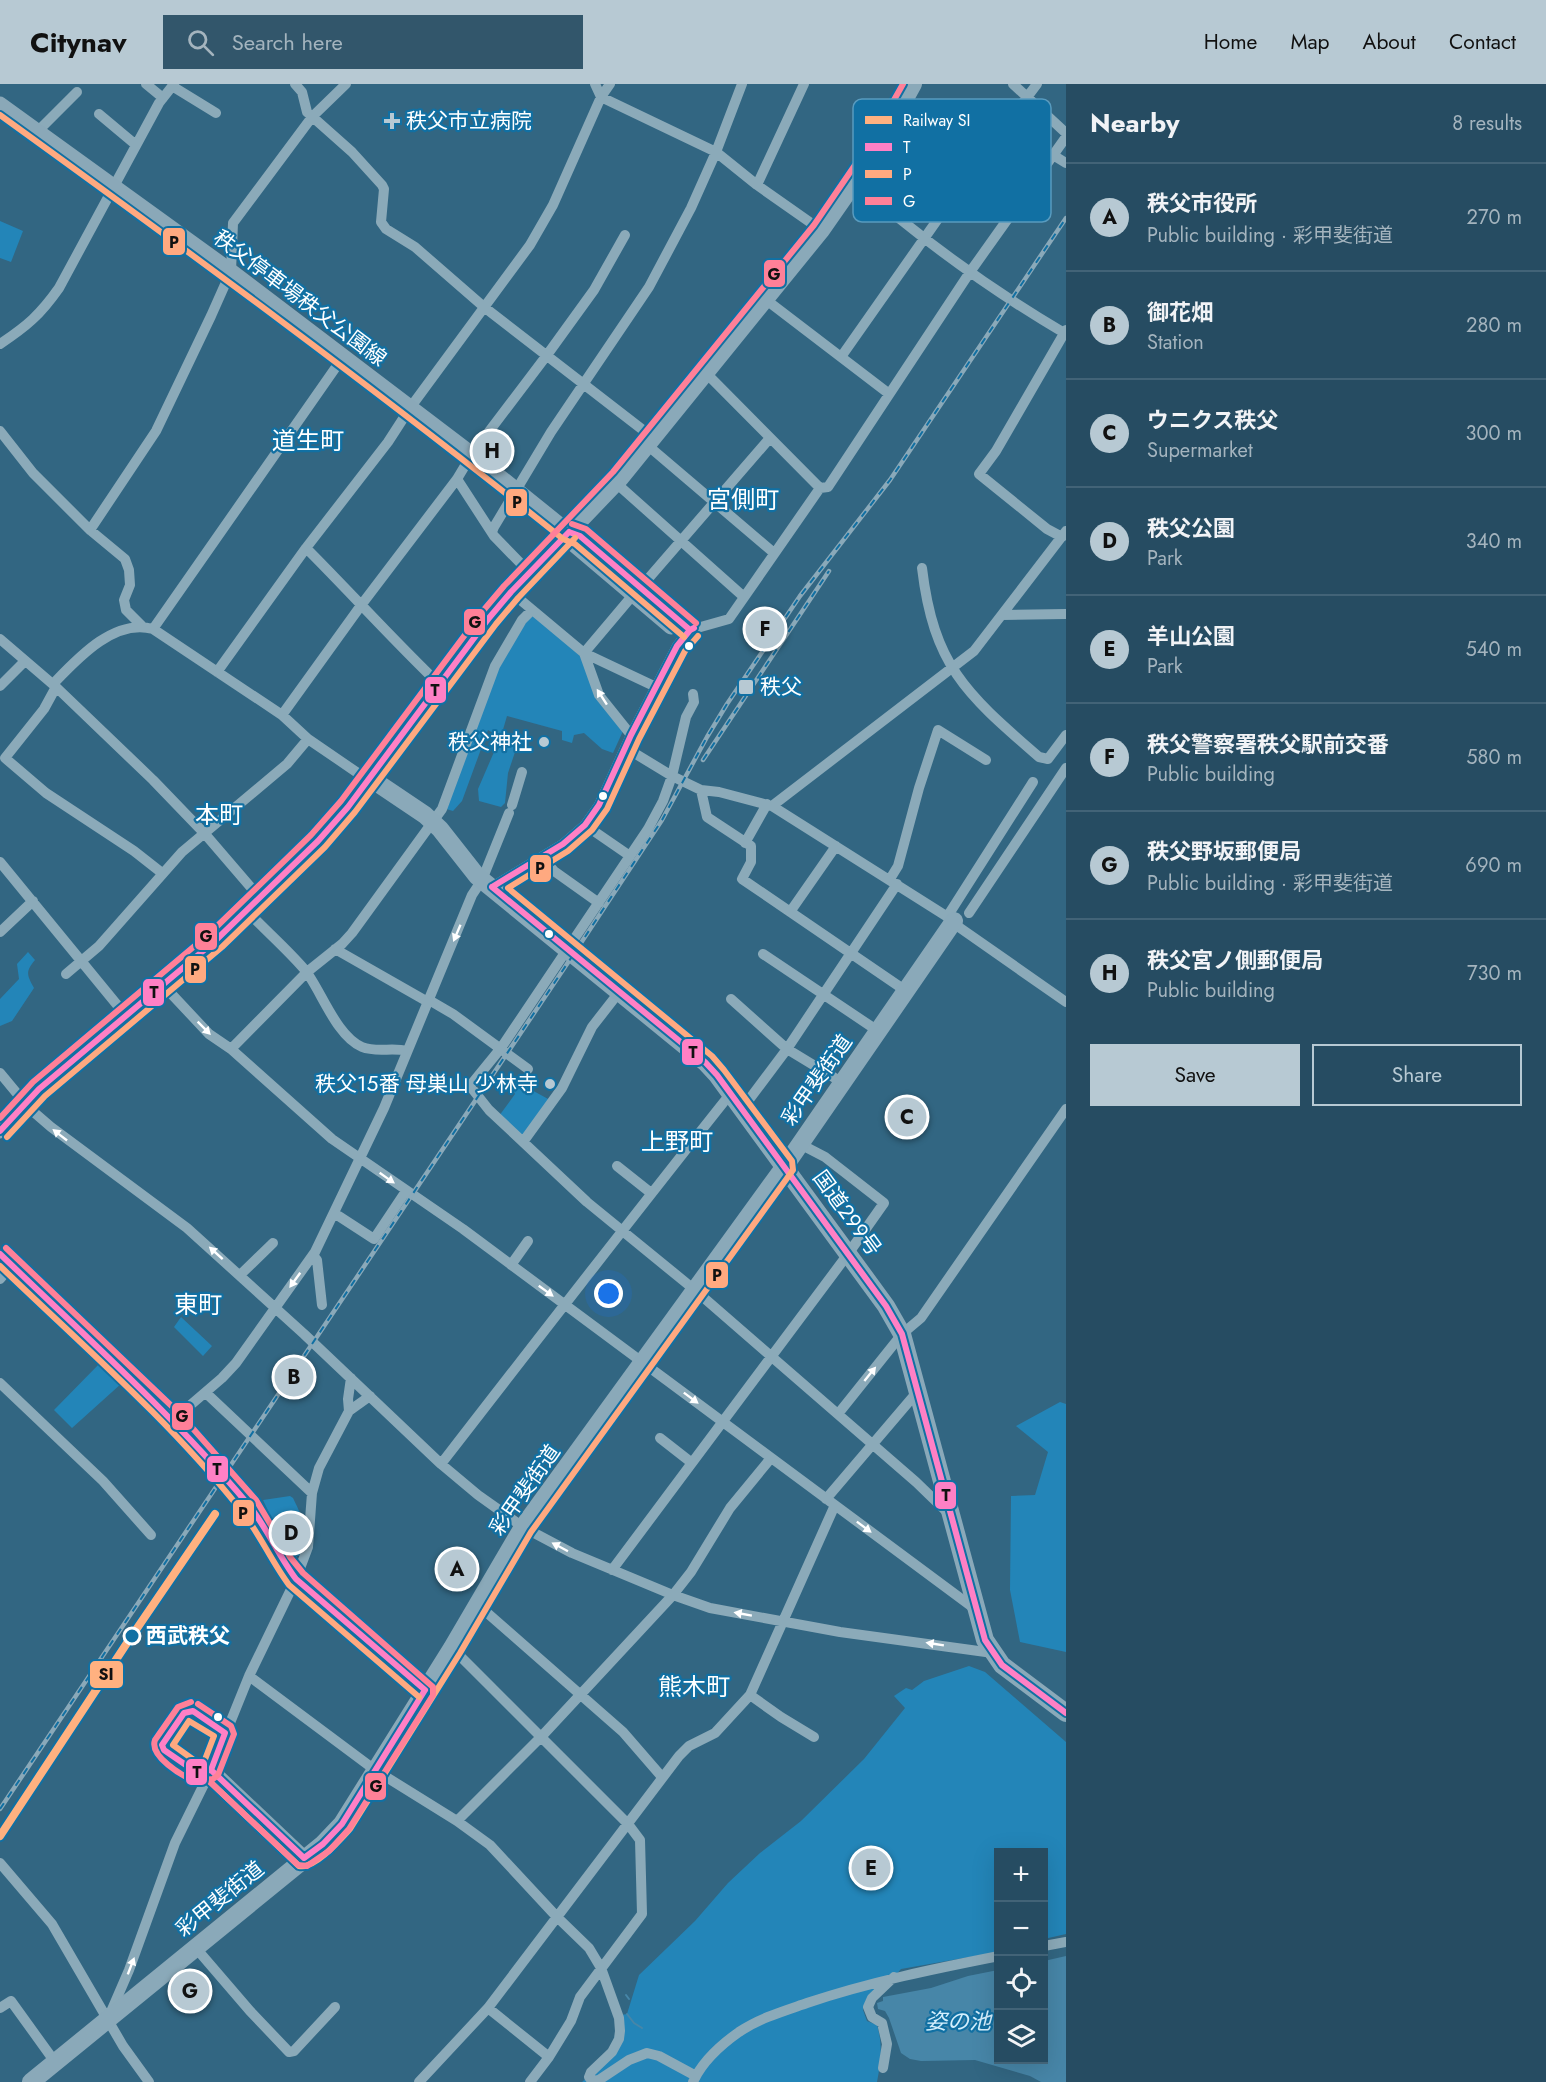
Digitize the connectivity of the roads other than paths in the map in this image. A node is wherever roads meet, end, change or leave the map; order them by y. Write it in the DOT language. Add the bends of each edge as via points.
graph roads {
  1 [pos="146,84"];
  2 [pos="295,84"];
  3 [pos="346,84"];
  4 [pos="595,84"];
  5 [pos="610,84"];
  6 [pos="742,84"];
  7 [pos="804,84"];
  8 [pos="913,84"];
  9 [pos="1013,84"];
  10 [pos="1037,84"];
  11 [pos="173,85"];
  12 [pos="77,92"];
  13 [pos="601,97"];
  14 [pos="1028,97"];
  15 [pos="163,98"];
  16 [pos="904,99"];
  17 [pos="0,104"];
  18 [pos="216,113"];
  19 [pos="99,114"];
  20 [pos="312,117"];
  21 [pos="1051,120"];
  22 [pos="37,132"];
  23 [pos="1066,135"];
  24 [pos="136,145"];
  25 [pos="716,152"];
  26 [pos="1053,155"];
  27 [pos="1051,158"];
  28 [pos="1066,163"];
  29 [pos="756,185"];
  30 [pos="853,186"];
  31 [pos="113,187"];
  32 [pos="903,222"];
  33 [pos="935,222"];
  34 [pos="1005,222"];
  35 [pos="821,230"];
  36 [pos="625,235"];
  37 [pos="923,239"];
  38 [pos="231,271"];
  39 [pos="970,272"];
  40 [pos="765,299"];
  41 [pos="484,307"];
  42 [pos="1066,332"];
  43 [pos="0,344"];
  44 [pos="547,355"];
  45 [pos="343,357"];
  46 [pos="841,357"];
  47 [pos="706,373"];
  48 [pos="584,384"];
  49 [pos="888,393"];
  50 [pos="410,408"];
  51 [pos="2,438"];
  52 [pos="770,438"];
  53 [pos="649,440"];
  54 [pos="472,454"];
  55 [pos="457,479"];
  56 [pos="616,483"];
  57 [pos="820,488"];
  58 [pos="516,491"];
  59 [pos="714,503"];
  60 [pos="90,530"];
  61 [pos="492,532"];
  62 [pos="569,532"];
  63 [pos="1064,534"];
  64 [pos="682,540"];
  65 [pos="306,548"];
  66 [pos="774,553"];
  67 [pos="922,568"];
  68 [pos="529,572"];
  69 [pos="637,591"];
  70 [pos="511,592"];
  71 [pos="744,597"];
  72 [pos="362,604"];
  73 [pos="532,610"];
  74 [pos="1066,614"];
  75 [pos="1002,615"];
  76 [pos="147,628"];
  77 [pos="687,634"];
  78 [pos="0,639"];
  79 [pos="584,653"];
  80 [pos="25,661"];
  81 [pos="951,668"];
  82 [pos="217,672"];
  83 [pos="55,685"];
  84 [pos="440,685"];
  85 [pos="0,686"];
  86 [pos="656,687"];
  87 [pos="693,694"];
  88 [pos="282,715"];
  89 [pos="632,735"];
  90 [pos="1066,735"];
  91 [pos="308,739"];
  92 [pos="626,748"];
  93 [pos="986,760"];
  94 [pos="1066,768"];
  95 [pos="522,772"];
  96 [pos="672,776"];
  97 [pos="369,779"];
  98 [pos="1033,783"];
  99 [pos="701,790"];
  100 [pos="770,805"];
  101 [pos="432,821"];
  102 [pos="585,825"];
  103 [pos="205,834"];
  104 [pos="745,843"];
  105 [pos="836,846"];
  106 [pos="630,856"];
  107 [pos="542,857"];
  108 [pos="0,862"];
  109 [pos="162,873"];
  110 [pos="893,882"];
  111 [pos="487,884"];
  112 [pos="260,898"];
  113 [pos="33,901"];
  114 [pos="600,903"];
  115 [pos="247,911"];
  116 [pos="790,912"];
  117 [pos="956,918"];
  118 [pos="0,932"];
  119 [pos="335,949"];
  120 [pos="567,950"];
  121 [pos="851,953"];
  122 [pos="763,954"];
  123 [pos="82,961"];
  124 [pos="307,972"];
  125 [pos="66,974"];
  126 [pos="164,986"];
  127 [pos="620,991"];
  128 [pos="906,992"];
  129 [pos="823,993"];
  130 [pos="731,999"];
  131 [pos="428,1001"];
  132 [pos="1066,1002"];
  133 [pos="127,1017"];
  134 [pos="878,1031"];
  135 [pos="501,1048"];
  136 [pos="231,1049"];
  137 [pos="788,1049"];
  138 [pos="407,1051"];
  139 [pos="528,1069"];
  140 [pos="0,1073"];
  141 [pos="843,1083"];
  142 [pos="731,1093"];
  143 [pos="24,1103"];
  144 [pos="742,1109"];
  145 [pos="1066,1109"];
  146 [pos="0,1131"];
  147 [pos="523,1142"];
  148 [pos="800,1144"];
  149 [pos="360,1159"];
  150 [pos="617,1166"];
  151 [pos="785,1166"];
  152 [pos="406,1191"];
  153 [pos="651,1193"];
  154 [pos="334,1213"];
  155 [pos="622,1230"];
  156 [pos="528,1241"];
  157 [pos="273,1243"];
  158 [pos="0,1254"];
  159 [pos="848,1254"];
  160 [pos="313,1255"];
  161 [pos="12,1265"];
  162 [pos="511,1265"];
  163 [pos="240,1275"];
  164 [pos="0,1279"];
  165 [pos="696,1291"];
  166 [pos="322,1305"];
  167 [pos="565,1305"];
  168 [pos="275,1307"];
  169 [pos="903,1334"];
  170 [pos="771,1356"];
  171 [pos="644,1363"];
  172 [pos="351,1378"];
  173 [pos="0,1383"];
  174 [pos="918,1391"];
  175 [pos="206,1393"];
  176 [pos="370,1396"];
  177 [pos="349,1411"];
  178 [pos="838,1414"];
  179 [pos="173,1420"];
  180 [pos="722,1421"];
  181 [pos="660,1438"];
  182 [pos="872,1443"];
  183 [pos="771,1458"];
  184 [pos="692,1463"];
  185 [pos="441,1464"];
  186 [pos="312,1493"];
  187 [pos="831,1502"];
  188 [pos="952,1516"];
  189 [pos="524,1527"];
  190 [pos="152,1535"];
  191 [pos="612,1570"];
  192 [pos="296,1579"];
  193 [pos="673,1595"];
  194 [pos="477,1604"];
  195 [pos="975,1610"];
  196 [pos="784,1621"];
  197 [pos="452,1648"];
  198 [pos="993,1653"];
  199 [pos="249,1676"];
  200 [pos="425,1690"];
  201 [pos="581,1694"];
  202 [pos="750,1695"];
  203 [pos="1066,1713"];
  204 [pos="541,1737"];
  205 [pos="814,1737"];
  206 [pos="211,1770"];
  207 [pos="375,1770"];
  208 [pos="662,1777"];
  209 [pos="458,1821"];
  210 [pos="628,1824"];
  211 [pos="304,1858"];
  212 [pos="0,1863"];
  213 [pos="556,1916"];
  214 [pos="1066,1942"];
  215 [pos="1048,1945"];
  216 [pos="195,1947"];
  217 [pos="994,1957"];
  218 [pos="601,1968"];
  219 [pos="894,1977"];
  220 [pos="335,2007"];
  221 [pos="0,2008"];
  222 [pos="488,2008"];
  223 [pos="108,2019"];
  224 [pos="549,2057"];
  225 [pos="55,2062"];
  226 [pos="883,2068"];
  227 [pos="694,2079"];
  228 [pos="31,2082"];
  229 [pos="149,2082"];
  230 [pos="419,2082"];
  231 [pos="530,2082"];
  1 -- 15 [label="street"];
  2 -- 20 [label="street"];
  3 -- 20 [label="street"];
  4 -- 13 [label="street"];
  5 -- 13 [label="street"];
  6 -- 25 [label="street"];
  7 -- 29 [label="street"];
  8 -- 16 [label="highway"];
  9 -- 14 [label="street"];
  10 -- 14 [label="street"];
  11 -- 15 [label="street"];
  11 -- 18 [label="street"];
  12 -- 22 [label="street"];
  13 -- 25 [label="street"];
  13 -- 41 [label="street" via="553,205 530,245"];
  15 -- 24 [label="street"];
  17 -- 22 [label="main road, 秩父停車場秩父公園線"];
  19 -- 24 [label="street"];
  20 -- 38 [label="street" via="233,223"];
  20 -- 41 [label="street" via="382,185 381,222 386,229 414,247"];
  21 -- 23 [label="street"];
  22 -- 31 [label="main road, 秩父停車場秩父公園線"];
  23 -- 26 [label="street"];
  24 -- 31 [label="street"];
  25 -- 29 [label="street"];
  25 -- 48 [label="street" via="650,287"];
  26 -- 27 [label="street"];
  26 -- 28 [label="street"];
  29 -- 35 [label="street"];
  30 -- 35 [label="highway"];
  31 -- 38 [label="main road, 秩父停車場秩父公園線"];
  31 -- 43 [label="street" via="44,310"];
  32 -- 37 [label="street"];
  33 -- 37 [label="street"];
  34 -- 39 [label="street"];
  35 -- 40 [label="highway"];
  36 -- 44 [label="street" via="594,290"];
  37 -- 39 [label="street"];
  37 -- 46 [label="street"];
  38 -- 45 [label="main road, 秩父停車場秩父公園線"];
  38 -- 60 [label="street" via="156,430"];
  39 -- 42 [label="street"];
  39 -- 49 [label="street"];
  40 -- 46 [label="street"];
  40 -- 47 [label="highway"];
  41 -- 44 [label="street"];
  41 -- 50 [label="street"];
  42 -- 63 [label="street" via="979,474 1047,529"];
  44 -- 48 [label="street"];
  44 -- 54 [label="street"];
  45 -- 50 [label="main road, 秩父停車場秩父公園線"];
  45 -- 76 [label="street"];
  46 -- 49 [label="street"];
  47 -- 52 [label="street"];
  47 -- 53 [label="highway"];
  48 -- 53 [label="street"];
  48 -- 58 [label="street"];
  49 -- 57 [label="street" via="828,487"];
  50 -- 54 [label="main road, 秩父停車場秩父公園線"];
  50 -- 65 [label="street"];
  51 -- 60 [label="street"];
  52 -- 57 [label="street"];
  52 -- 59 [label="street"];
  53 -- 56 [label="highway"];
  53 -- 59 [label="street"];
  54 -- 55 [label="street"];
  54 -- 58 [label="main road, 秩父停車場秩父公園線"];
  55 -- 61 [label="street"];
  55 -- 72 [label="street"];
  56 -- 62 [label="highway"];
  56 -- 64 [label="street"];
  57 -- 66 [label="street"];
  58 -- 61 [label="street"];
  58 -- 62 [label="main road, 秩父停車場秩父公園線"];
  59 -- 64 [label="street"];
  59 -- 66 [label="street"];
  60 -- 76 [label="street" via="125,559 130,585 124,600 126,610"];
  61 -- 68 [label="street"];
  62 -- 68 [label="highway"];
  62 -- 69 [label="main road, 秩父停車場秩父公園線" via="580,536"];
  63 -- 75 [label="street"];
  64 -- 69 [label="street"];
  64 -- 71 [label="street"];
  65 -- 72 [label="street"];
  65 -- 82 [label="street"];
  66 -- 71 [label="street"];
  67 -- 81 [label="street" via="930,615"];
  68 -- 70 [label="highway"];
  69 -- 77 [label="main road, 秩父停車場秩父公園線"];
  69 -- 79 [label="street"];
  70 -- 73 [label="street"];
  70 -- 84 [label="highway"];
  71 -- 77 [label="street" via="729,619"];
  72 -- 84 [label="street"];
  72 -- 88 [label="street"];
  73 -- 79 [label="street"];
  73 -- 101 [label="street" via="495,666 444,803"];
  74 -- 75 [label="street"];
  75 -- 81 [label="street" via="974,651"];
  76 -- 82 [label="street"];
  76 -- 83 [label="street" via="123,629 86,650"];
  77 -- 86 [label="street"];
  78 -- 80 [label="street"];
  79 -- 86 [label="street"];
  89 -- 79 [label="street, one-way" via="599,695"];
  80 -- 83 [label="street"];
  80 -- 85 [label="street"];
  81 -- 90 [label="street" via="984,709 1039,757 1048,759"];
  81 -- 100 [label="street"];
  82 -- 88 [label="street"];
  83 -- 103 [label="street"];
  83 -- 109 [label="street" via="45,709 5,758 46,793"];
  84 -- 97 [label="highway"];
  86 -- 89 [label="street"];
  87 -- 96 [label="street"];
  88 -- 91 [label="street"];
  89 -- 92 [label="street"];
  91 -- 97 [label="street"];
  91 -- 103 [label="street" via="287,764"];
  92 -- 96 [label="street"];
  92 -- 102 [label="street"];
  93 -- 110 [label="street" via="938,730"];
  94 -- 117 [label="street"];
  95 -- 111 [label="street"];
  96 -- 99 [label="street"];
  96 -- 106 [label="street" via="663,801"];
  97 -- 101 [label="highway, 国道299号"];
  97 -- 112 [label="main road" via="337,821"];
  98 -- 117 [label="street"];
  99 -- 100 [label="street"];
  99 -- 104 [label="street" via="707,817"];
  100 -- 104 [label="street"];
  100 -- 105 [label="street"];
  101 -- 111 [label="highway, 国道299号"];
  101 -- 119 [label="street" via="352,933"];
  102 -- 106 [label="street"];
  102 -- 107 [label="street"];
  103 -- 109 [label="street"];
  103 -- 112 [label="street"];
  104 -- 116 [label="street" via="751,846 752,853 742,879"];
  105 -- 110 [label="street"];
  105 -- 116 [label="street"];
  106 -- 114 [label="street"];
  107 -- 111 [label="street"];
  107 -- 114 [label="street" via="554,871"];
  108 -- 113 [label="street"];
  109 -- 123 [label="street"];
  110 -- 117 [label="street"];
  110 -- 121 [label="street"];
  111 -- 120 [label="highway, 国道299号"];
  111 -- 131 [label="street, one-way" via="472,895"];
  112 -- 115 [label="main road"];
  113 -- 118 [label="street"];
  113 -- 123 [label="street"];
  114 -- 120 [label="street"];
  115 -- 124 [label="street"];
  115 -- 126 [label="main road"];
  116 -- 121 [label="street"];
  117 -- 128 [label="highway, 彩甲斐街道"];
  117 -- 132 [label="street"];
  119 -- 124 [label="street"];
  119 -- 131 [label="street"];
  120 -- 127 [label="highway, 国道299号"];
  120 -- 135 [label="street"];
  121 -- 128 [label="street"];
  121 -- 129 [label="street"];
  122 -- 129 [label="street"];
  123 -- 125 [label="street"];
  123 -- 133 [label="street"];
  124 -- 136 [label="street"];
  124 -- 138 [label="street" via="325,1005 360,1046"];
  126 -- 133 [label="main road"];
  126 -- 136 [label="street, one-way" via="208,1034"];
  127 -- 142 [label="highway, 国道299号" via="705,1062"];
  127 -- 147 [label="street" via="592,1027 562,1088"];
  128 -- 134 [label="highway, 彩甲斐街道"];
  129 -- 134 [label="street"];
  129 -- 137 [label="street"];
  130 -- 137 [label="street"];
  131 -- 135 [label="street"];
  131 -- 138 [label="street"];
  133 -- 143 [label="main road"];
  134 -- 141 [label="highway, 彩甲斐街道"];
  135 -- 139 [label="street"];
  135 -- 147 [label="street" via="470,1086"];
  136 -- 149 [label="street"];
  137 -- 141 [label="street"];
  137 -- 144 [label="street"];
  138 -- 149 [label="street"];
  140 -- 143 [label="street"];
  141 -- 148 [label="highway, 彩甲斐街道"];
  142 -- 144 [label="highway, 国道299号"];
  142 -- 153 [label="street"];
  143 -- 146 [label="main road"];
  163 -- 143 [label="street, one-way" via="188,1228 66,1140"];
  144 -- 151 [label="highway, 国道299号"];
  145 -- 169 [label="street" via="921,1318"];
  147 -- 155 [label="street" via="587,1203"];
  148 -- 151 [label="highway, 彩甲斐街道"];
  148 -- 159 [label="street" via="825,1157 884,1203"];
  149 -- 152 [label="street, one-way"];
  149 -- 154 [label="street"];
  150 -- 153 [label="street"];
  151 -- 159 [label="highway, 国道299号"];
  151 -- 165 [label="highway, 彩甲斐街道"];
  152 -- 154 [label="street" via="374,1239"];
  152 -- 162 [label="street"];
  153 -- 155 [label="street"];
  154 -- 160 [label="street"];
  155 -- 165 [label="street"];
  155 -- 167 [label="street"];
  156 -- 162 [label="street"];
  157 -- 163 [label="street"];
  158 -- 161 [label="street"];
  159 -- 169 [label="highway, 国道299号"];
  159 -- 170 [label="street"];
  160 -- 166 [label="street" via="317,1260"];
  160 -- 168 [label="street, one-way"];
  161 -- 164 [label="street"];
  161 -- 179 [label="street"];
  162 -- 167 [label="street, one-way"];
  163 -- 168 [label="street"];
  165 -- 170 [label="street"];
  165 -- 171 [label="highway, 彩甲斐街道"];
  167 -- 171 [label="street"];
  167 -- 185 [label="street"];
  168 -- 172 [label="street"];
  168 -- 175 [label="street" via="236,1363"];
  169 -- 174 [label="highway, 国道299号"];
  178 -- 169 [label="street, one-way"];
  170 -- 178 [label="street"];
  170 -- 180 [label="street"];
  171 -- 180 [label="street, one-way"];
  171 -- 189 [label="highway, 彩甲斐街道"];
  172 -- 176 [label="street"];
  172 -- 177 [label="street"];
  173 -- 190 [label="street" via="103,1481"];
  174 -- 182 [label="street"];
  174 -- 188 [label="highway, 国道299号"];
  175 -- 179 [label="street"];
  175 -- 186 [label="street"];
  176 -- 177 [label="street"];
  176 -- 185 [label="street"];
  177 -- 186 [label="street" via="319,1468"];
  178 -- 182 [label="street"];
  179 -- 192 [label="street" via="256,1514"];
  180 -- 183 [label="street"];
  180 -- 184 [label="street"];
  181 -- 184 [label="street"];
  182 -- 187 [label="street"];
  182 -- 188 [label="street"];
  183 -- 187 [label="street"];
  183 -- 193 [label="street" via="730,1508"];
  184 -- 191 [label="street"];
  185 -- 189 [label="street"];
  186 -- 192 [label="street" via="308,1547"];
  187 -- 195 [label="street, one-way"];
  187 -- 196 [label="street"];
  188 -- 195 [label="highway, 国道299号"];
  191 -- 189 [label="street, one-way"];
  189 -- 194 [label="highway, 彩甲斐街道"];
  191 -- 193 [label="street"];
  192 -- 199 [label="street"];
  192 -- 200 [label="street"];
  196 -- 193 [label="street, one-way" via="710,1608"];
  193 -- 201 [label="street"];
  194 -- 197 [label="highway, 彩甲斐街道"];
  194 -- 201 [label="street"];
  195 -- 198 [label="highway, 国道299号"];
  198 -- 196 [label="street, one-way"];
  196 -- 202 [label="street"];
  197 -- 200 [label="highway, 彩甲斐街道"];
  197 -- 204 [label="street"];
  198 -- 203 [label="highway, 国道299号"];
  199 -- 206 [label="street"];
  199 -- 207 [label="street"];
  200 -- 207 [label="highway, 彩甲斐街道"];
  201 -- 204 [label="street"];
  201 -- 208 [label="street" via="623,1732"];
  202 -- 205 [label="street"];
  202 -- 208 [label="street" via="715,1733 689,1746"];
  204 -- 209 [label="street"];
  204 -- 210 [label="street"];
  206 -- 211 [label="main road"];
  223 -- 206 [label="street, one-way" via="175,1843"];
  207 -- 209 [label="street"];
  207 -- 211 [label="highway, 彩甲斐街道" via="342,1824"];
  208 -- 210 [label="street"];
  209 -- 213 [label="street" via="490,1845"];
  210 -- 213 [label="street"];
  210 -- 218 [label="street" via="640,1840 642,1914"];
  211 -- 216 [label="highway, 彩甲斐街道"];
  212 -- 223 [label="street" via="52,1924"];
  213 -- 218 [label="street" via="589,1948"];
  213 -- 222 [label="street"];
  214 -- 215 [label="street"];
  216 -- 220 [label="street" via="289,2052"];
  216 -- 223 [label="highway, 彩甲斐街道"];
  217 -- 219 [label="street"];
  218 -- 224 [label="street" via="580,1997 571,2021"];
  218 -- 227 [label="street" via="621,2031 612,2052 591,2072 592,2081 647,2053 660,2056"];
  219 -- 226 [label="street" via="868,2007 885,2033"];
  219 -- 227 [label="street" via="750,2026 720,2047"];
  221 -- 225 [label="street" via="11,2001"];
  222 -- 224 [label="street"];
  222 -- 230 [label="street"];
  223 -- 225 [label="highway, 彩甲斐街道"];
  223 -- 229 [label="street"];
  224 -- 231 [label="street"];
  225 -- 228 [label="highway, 彩甲斐街道"];
}
